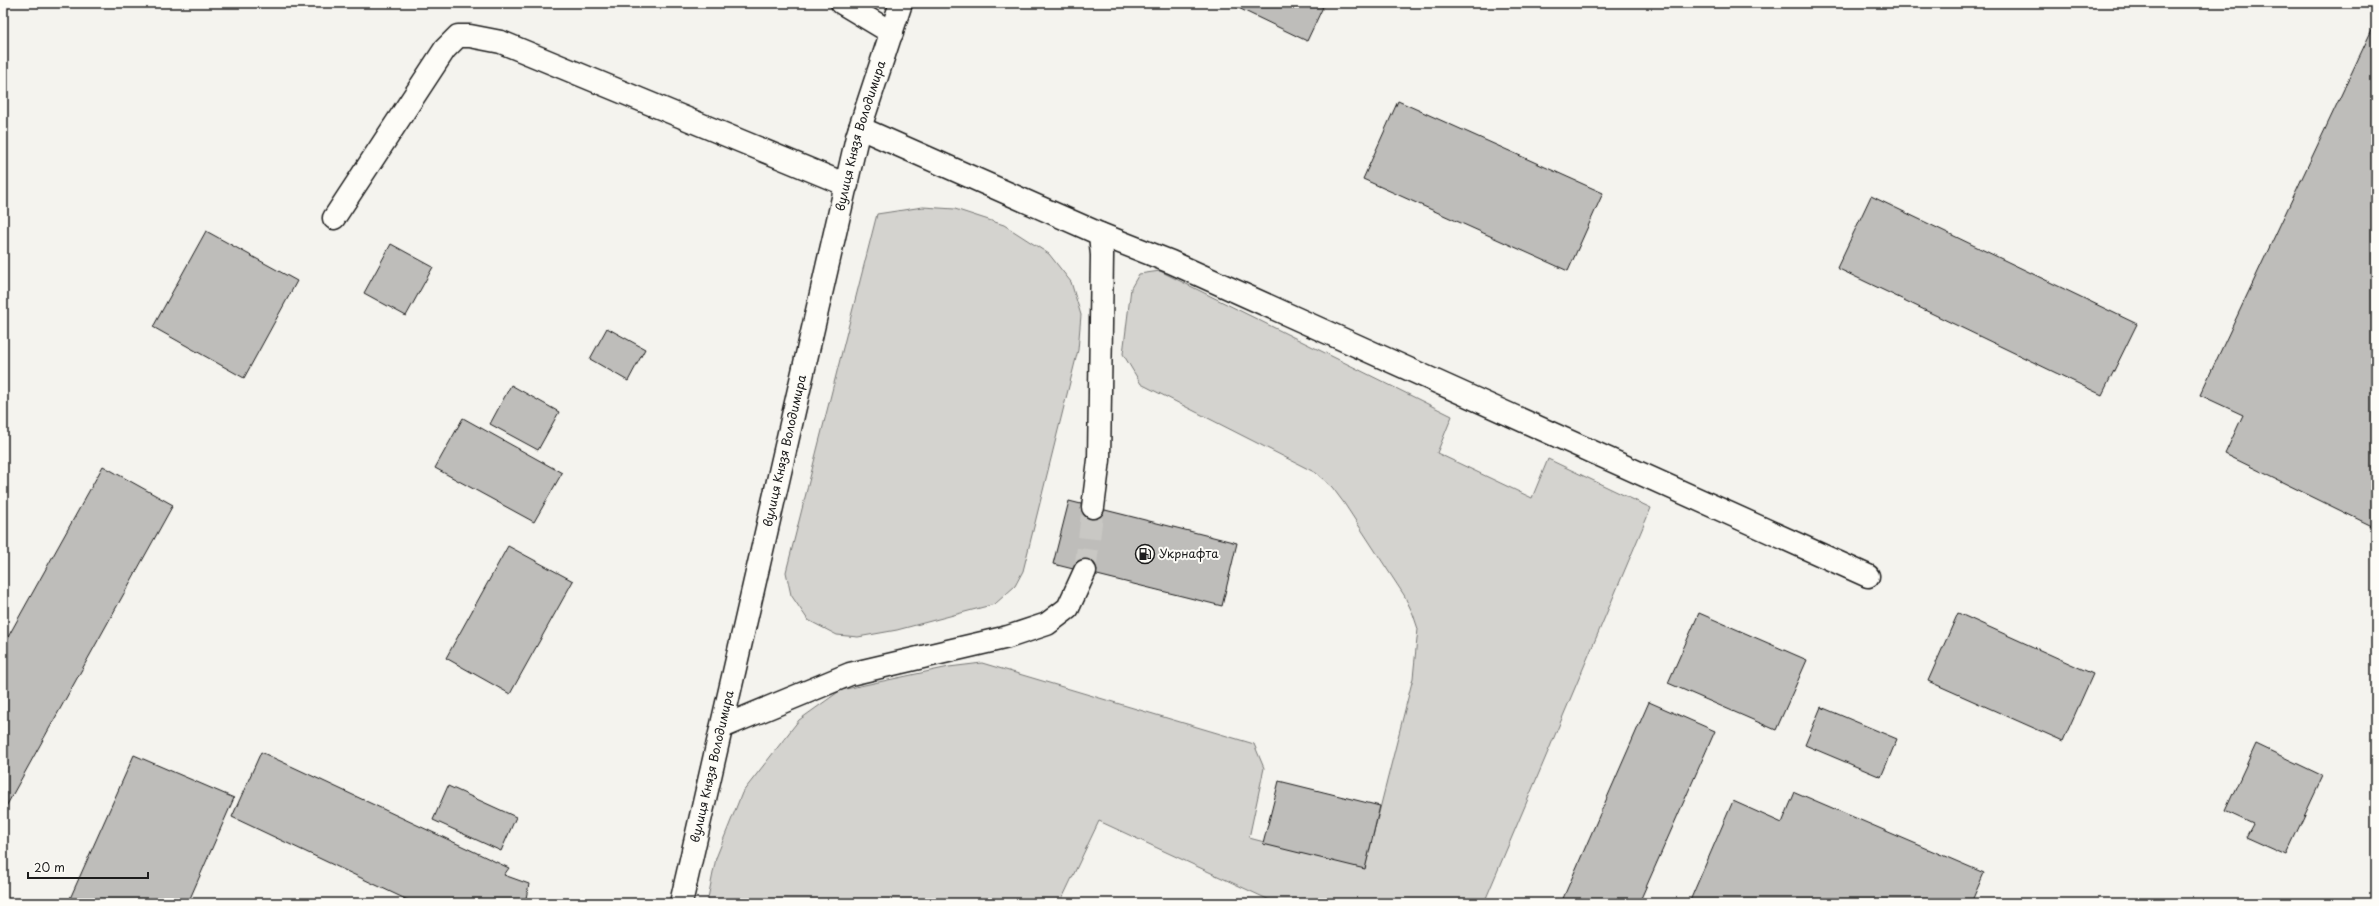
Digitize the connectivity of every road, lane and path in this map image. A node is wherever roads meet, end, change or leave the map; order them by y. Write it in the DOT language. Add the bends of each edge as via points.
graph roads {
  1 [pos="842,3"];
  2 [pos="901,3"];
  3 [pos="892,33"];
  4 [pos="860,128"];
  5 [pos="847,186"];
  6 [pos="334,218"];
  7 [pos="1100,234"];
  8 [pos="1093,507"];
  9 [pos="1085,571"];
  10 [pos="1868,576"];
  11 [pos="722,727"];
  12 [pos="681,903"];
  1 -- 3 [label="main road"];
  2 -- 3 [label="main road, вулиця Князя Володимира"];
  3 -- 4 [label="main road, вулиця Князя Володимира"];
  4 -- 5 [label="main road, вулиця Князя Володимира"];
  4 -- 7 [label="main road"];
  5 -- 6 [label="main road" via="501,42 458,36 445,49"];
  5 -- 11 [label="main road, вулиця Князя Володимира"];
  7 -- 8 [label="main road" via="1102,263 1099,460"];
  7 -- 10 [label="main road" via="1178,265"];
  9 -- 11 [label="main road" via="1068,608 1047,624 1008,637 850,674"];
  11 -- 12 [label="main road, вулиця Князя Володимира"];
}
